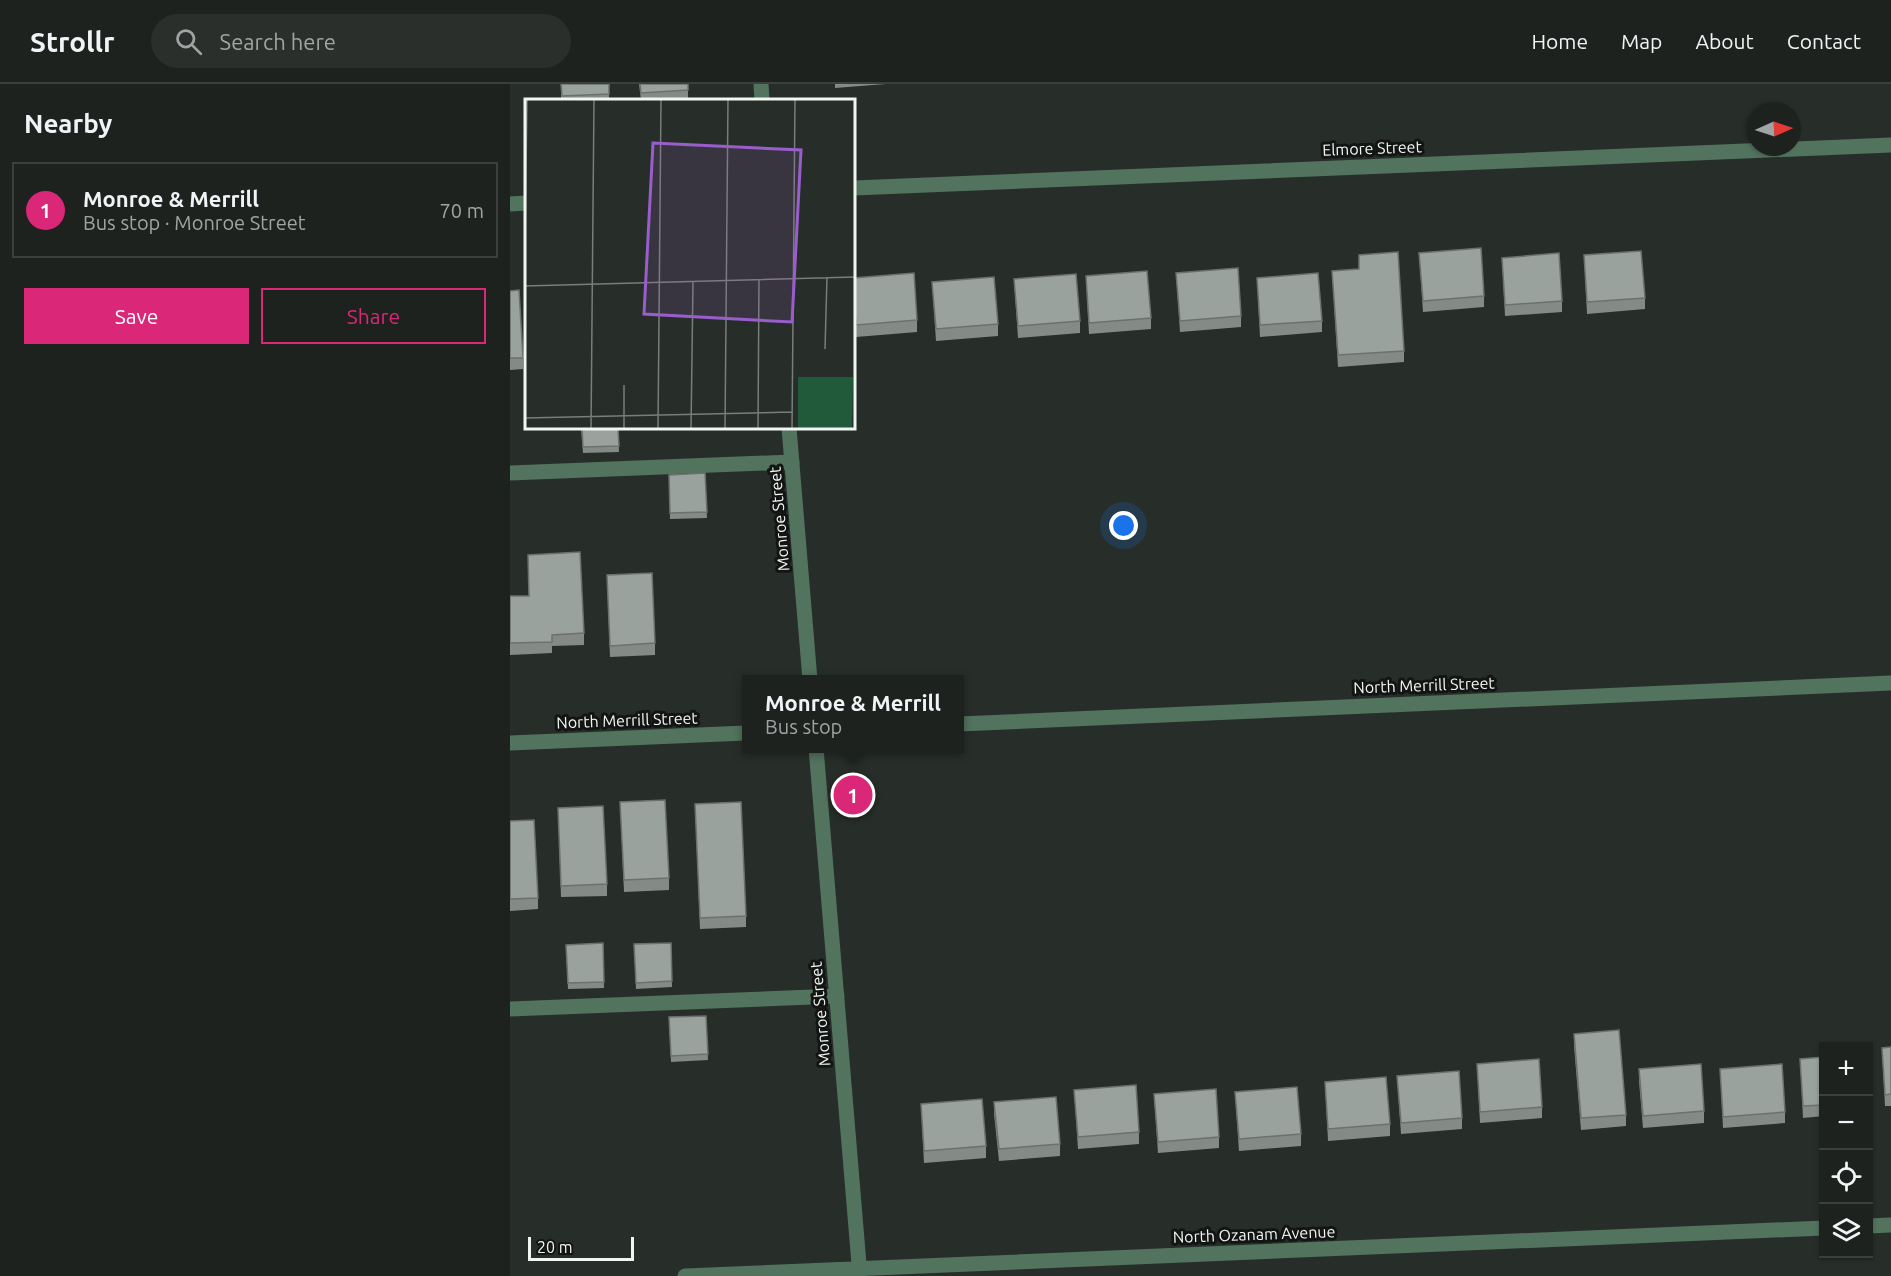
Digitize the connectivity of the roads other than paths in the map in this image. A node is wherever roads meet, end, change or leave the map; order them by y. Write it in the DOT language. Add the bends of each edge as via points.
graph roads {
  1 [pos="761,84"];
  2 [pos="762,99"];
  3 [pos="1891,145"];
  4 [pos="855,188"];
  5 [pos="525,203"];
  6 [pos="510,204"];
  7 [pos="789,429"];
  8 [pos="792,462"];
  9 [pos="510,473"];
  10 [pos="810,675"];
  11 [pos="1891,683"];
  12 [pos="964,724"];
  13 [pos="742,733"];
  14 [pos="510,743"];
  15 [pos="816,753"];
  16 [pos="837,996"];
  17 [pos="510,1009"];
  18 [pos="1891,1225"];
  19 [pos="1873,1226"];
  20 [pos="1819,1228"];
  21 [pos="860,1273"];
  22 [pos="686,1276"];
  1 -- 2 [label="street"];
  3 -- 4 [label="street, Elmore Street"];
  5 -- 6 [label="street"];
  7 -- 8 [label="street, Monroe Street"];
  8 -- 9 [label="street"];
  8 -- 10 [label="street, Monroe Street"];
  11 -- 12 [label="street, North Merrill Street"];
  13 -- 14 [label="street, North Merrill Street"];
  15 -- 16 [label="street, Monroe Street"];
  16 -- 17 [label="street"];
  16 -- 21 [label="street, Monroe Street"];
  18 -- 19 [label="street"];
  20 -- 21 [label="street, North Ozanam Avenue"];
  21 -- 22 [label="street, North Ozanam Avenue"];
}
